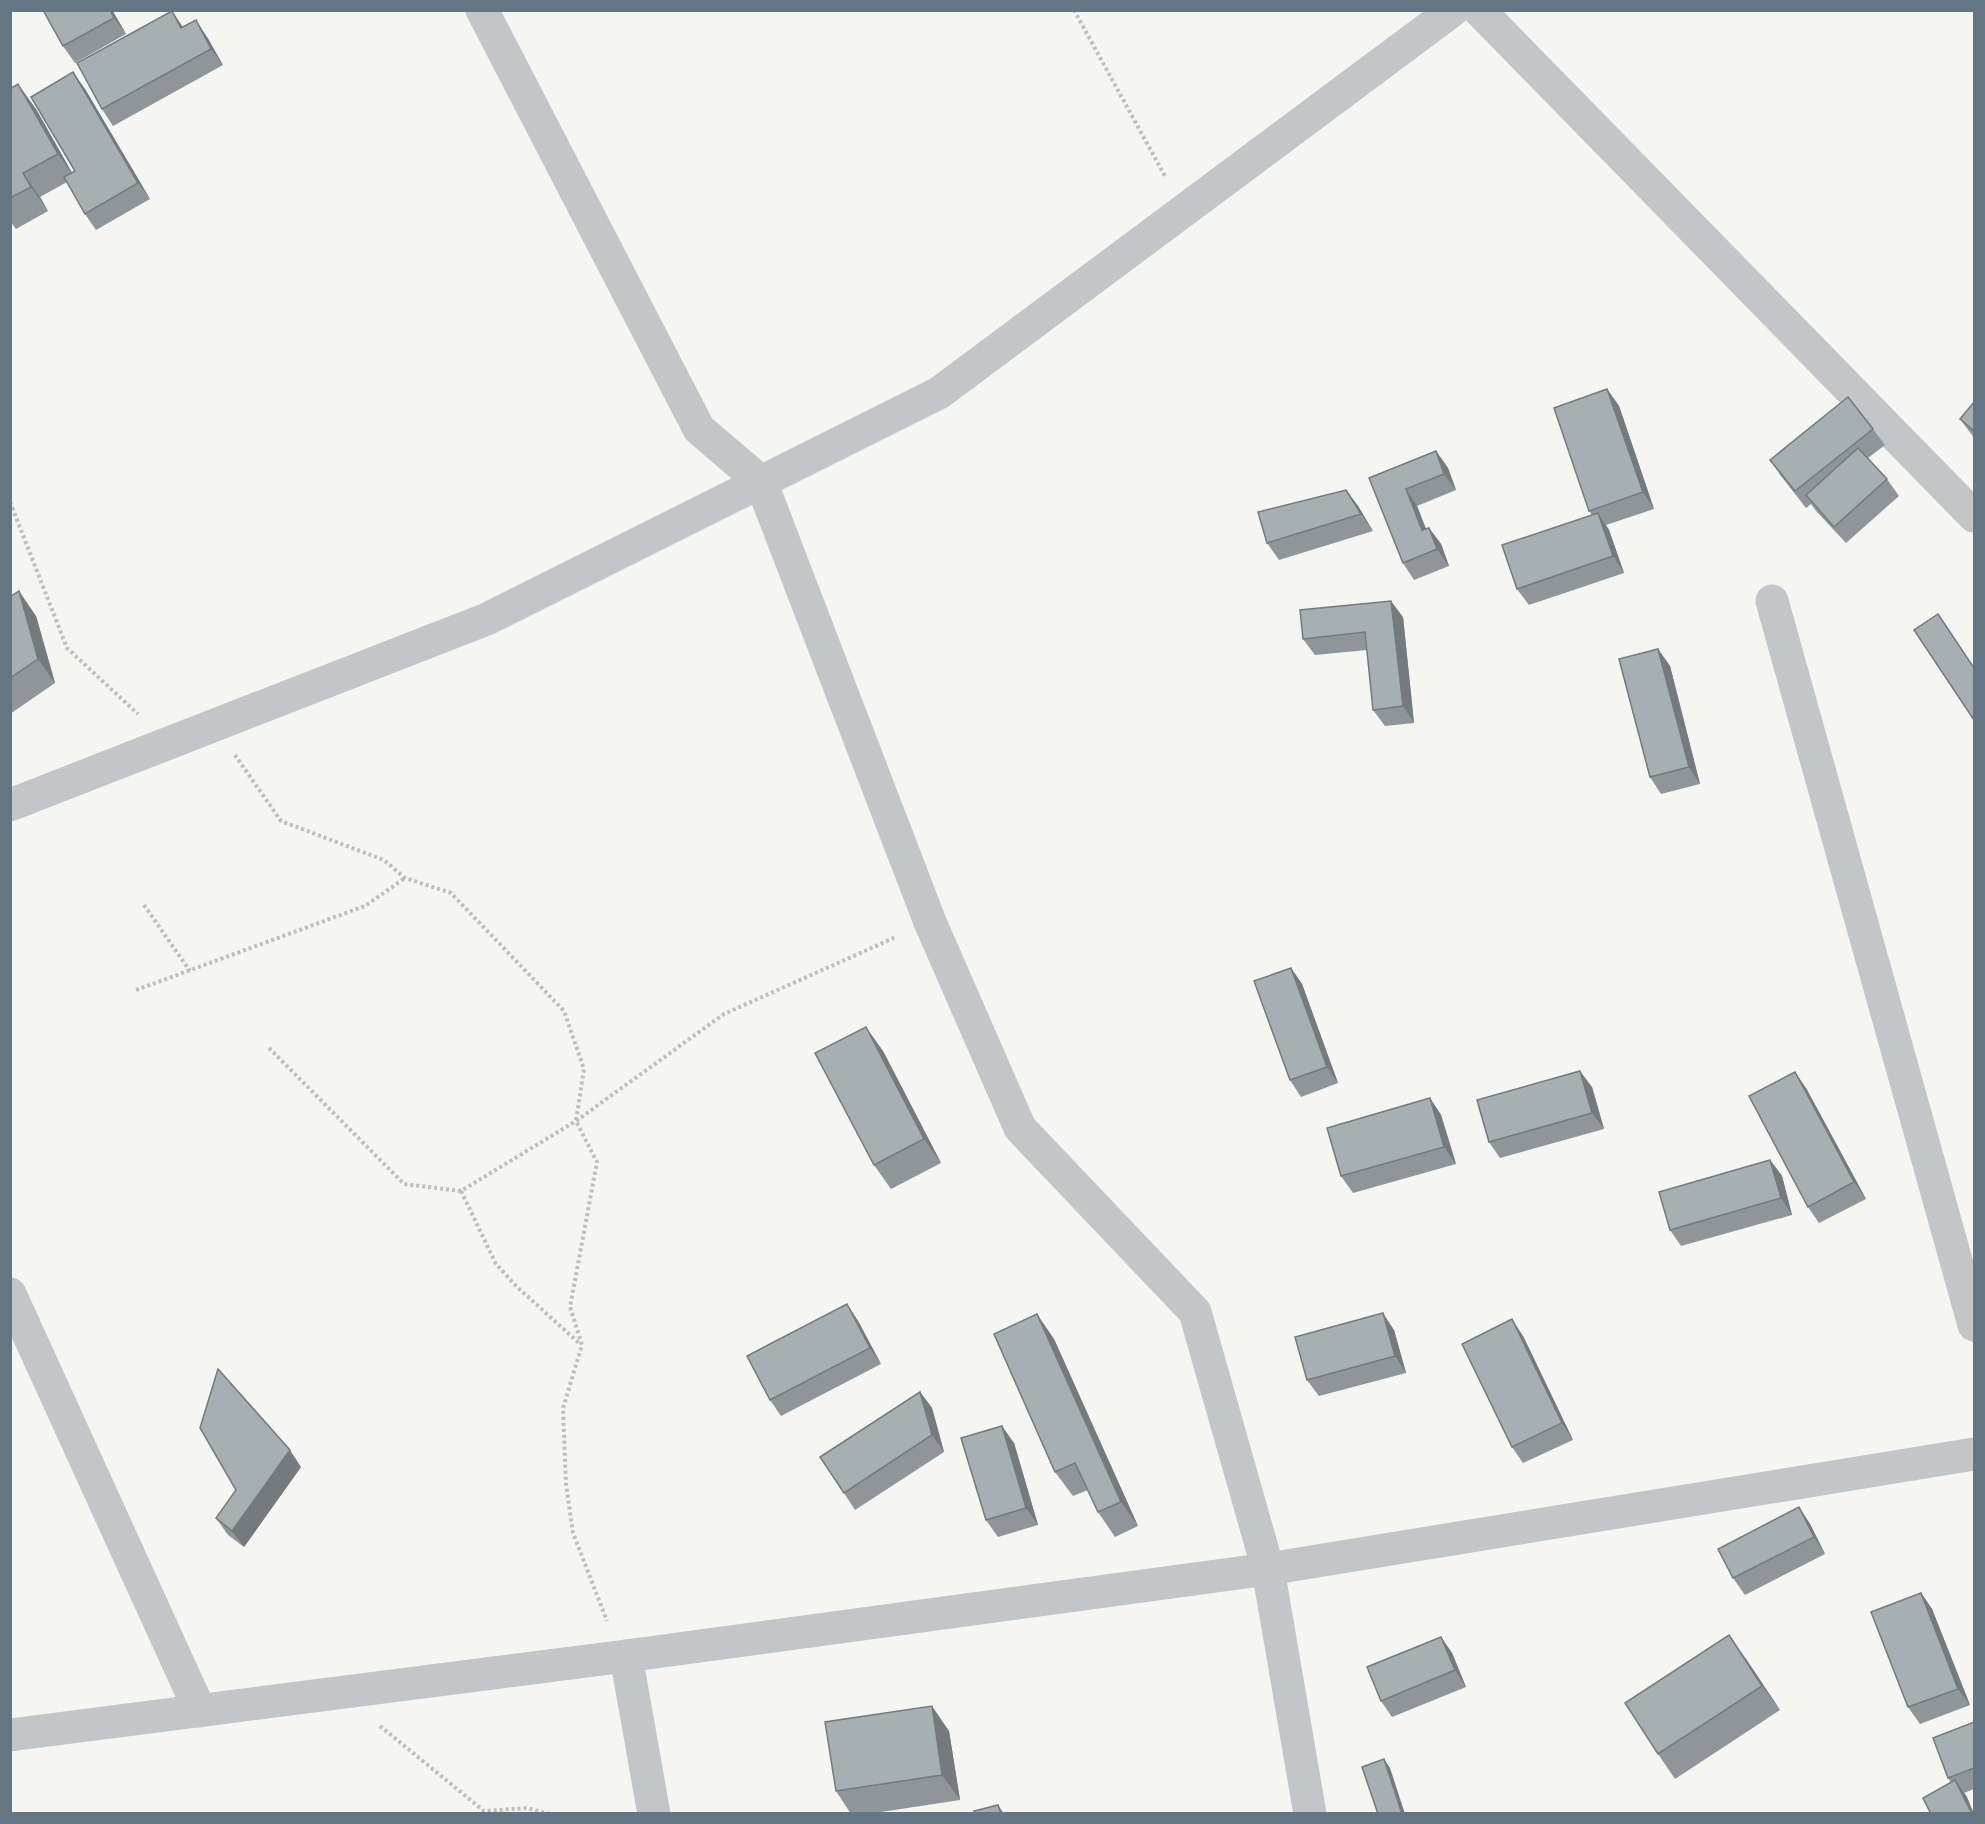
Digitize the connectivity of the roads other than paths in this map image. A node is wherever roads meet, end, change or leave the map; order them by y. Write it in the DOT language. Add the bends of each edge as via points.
graph roads {
  1 [pos="482,10"];
  2 [pos="1453,10"];
  3 [pos="1479,10"];
  4 [pos="761,482"];
  5 [pos="1974,516"];
  6 [pos="1772,601"];
  7 [pos="10,806"];
  8 [pos="10,1294"];
  9 [pos="1974,1325"];
  10 [pos="1974,1454"];
  11 [pos="1268,1569"];
  12 [pos="626,1656"];
  13 [pos="200,1711"];
  14 [pos="10,1735"];
  15 [pos="654,1814"];
  16 [pos="1310,1814"];
  1 -- 4 [label="street" via="699,429"];
  2 -- 4 [label="street" via="939,393"];
  3 -- 5 [label="street"];
  4 -- 7 [label="street" via="488,619"];
  4 -- 11 [label="street" via="930,922 1020,1128 1195,1312"];
  6 -- 9 [label="street"];
  8 -- 13 [label="street"];
  10 -- 11 [label="street"];
  11 -- 12 [label="street"];
  11 -- 16 [label="street"];
  12 -- 13 [label="street"];
  12 -- 15 [label="street"];
  13 -- 14 [label="street"];
}
